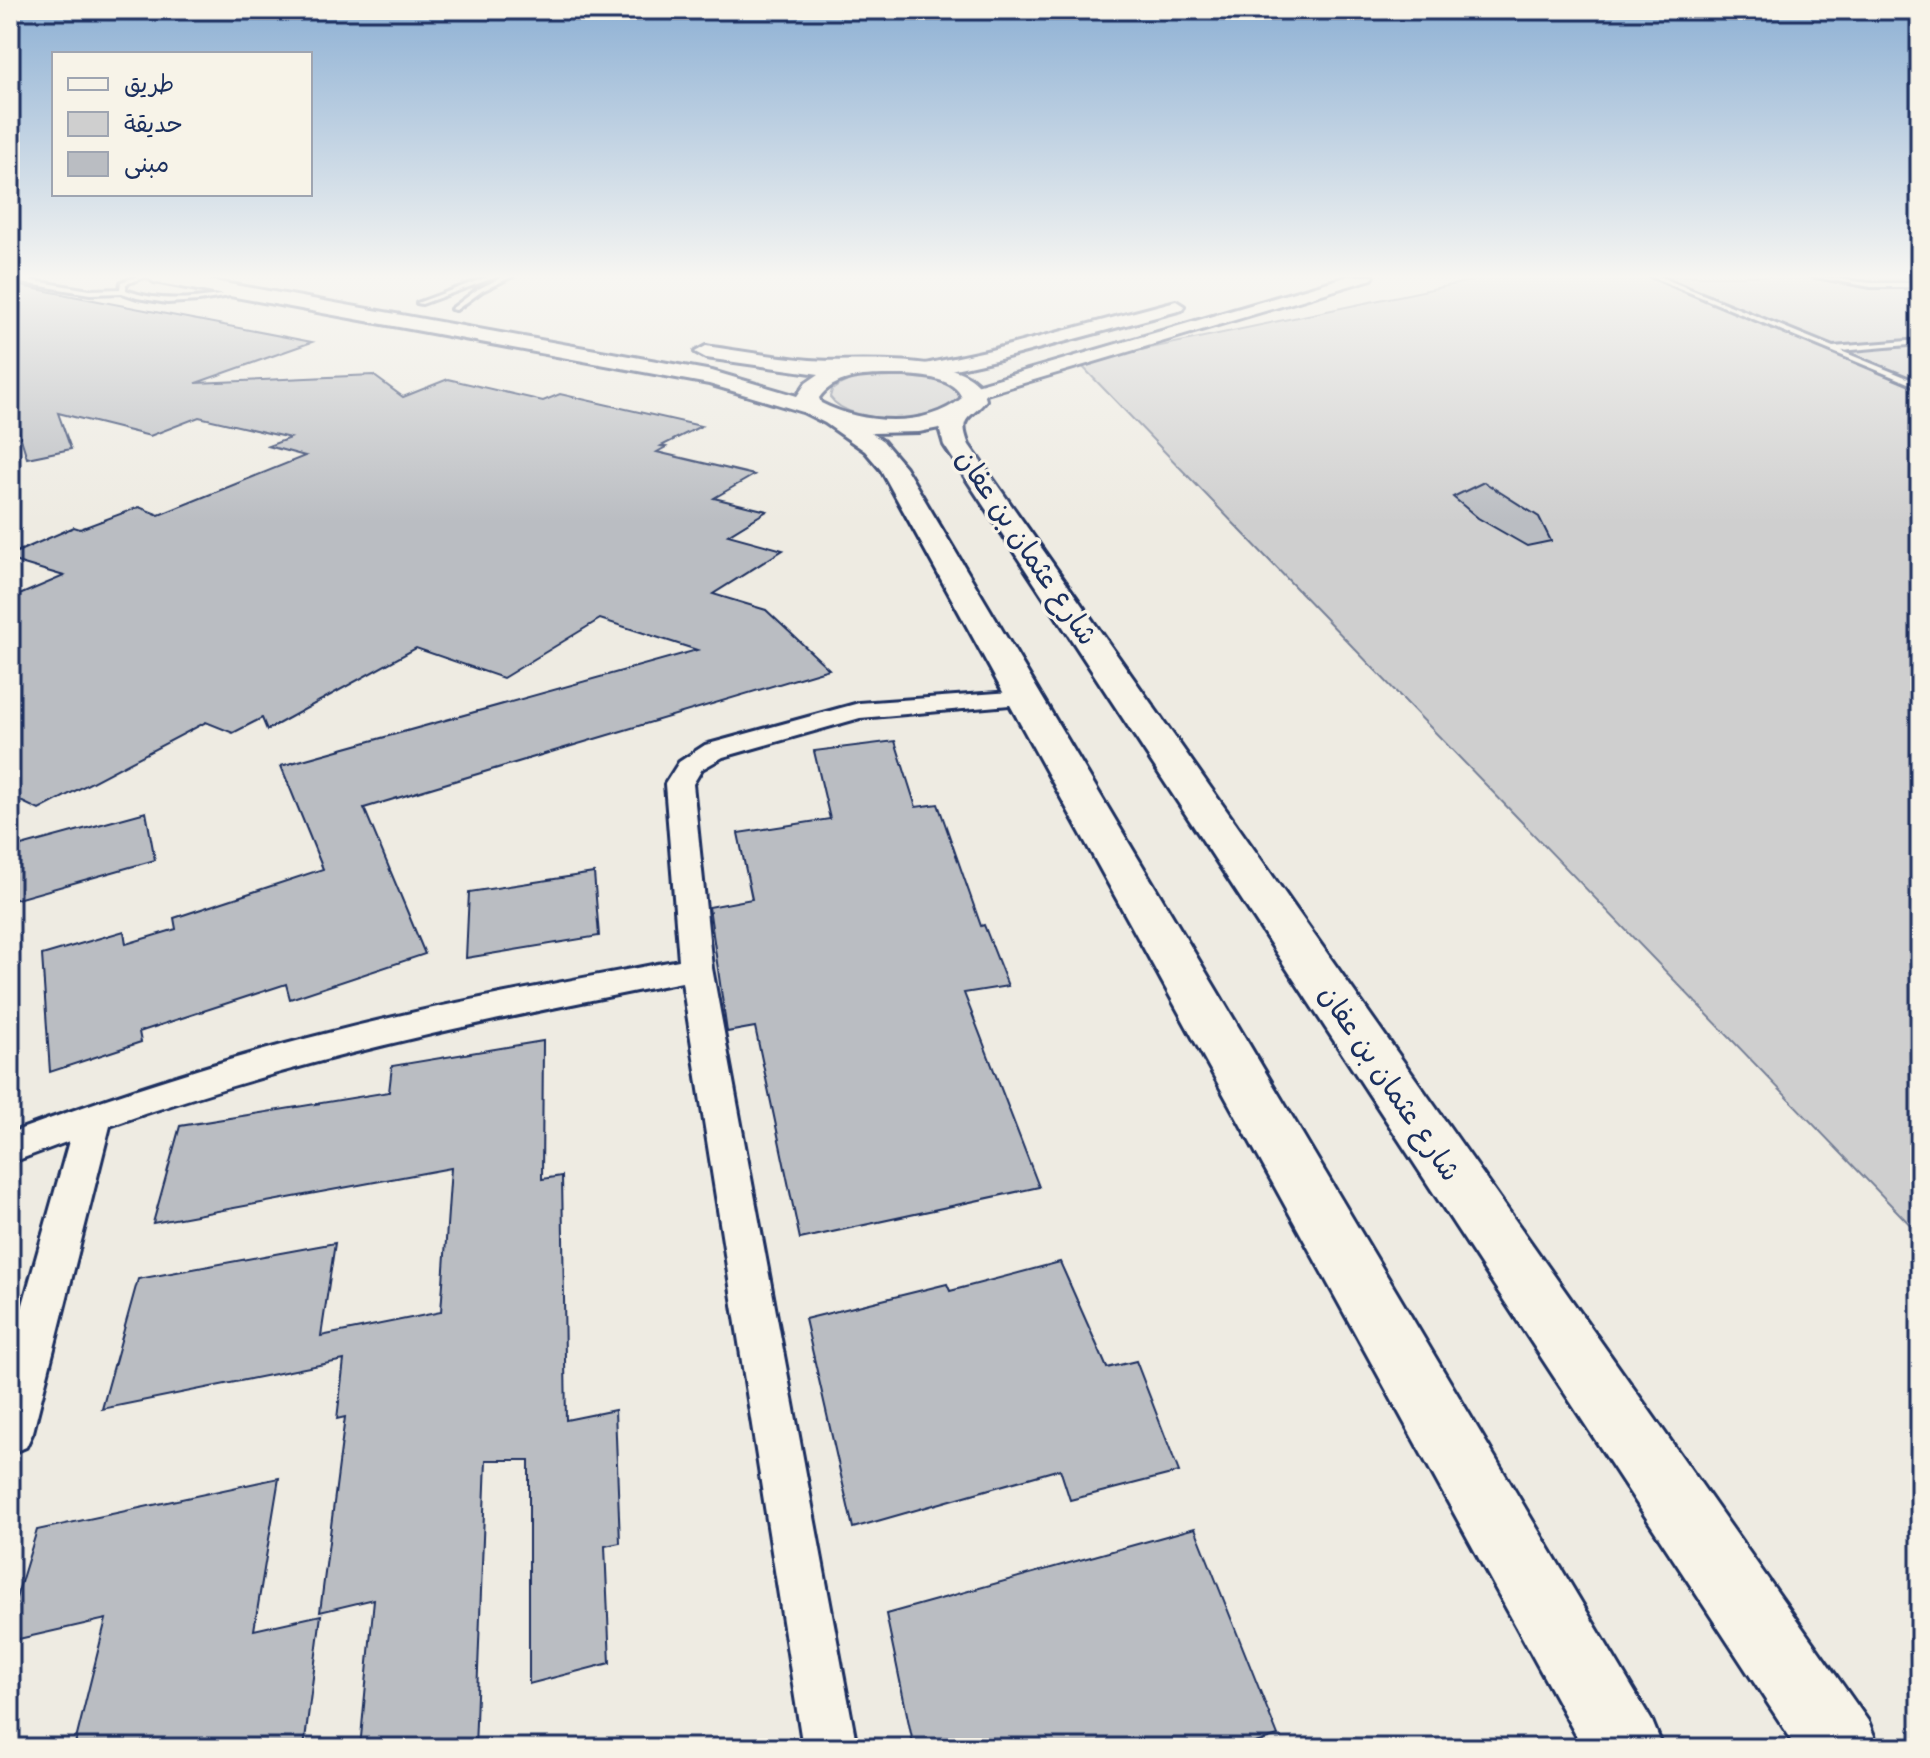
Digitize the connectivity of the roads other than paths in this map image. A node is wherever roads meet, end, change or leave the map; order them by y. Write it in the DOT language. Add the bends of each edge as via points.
graph roads {
  1 [pos="603,358"];
  2 [pos="749,358"];
  3 [pos="979,358"];
  4 [pos="1108,358"];
  5 [pos="1850,358"];
  6 [pos="864,370"];
  7 [pos="923,370"];
  8 [pos="1920,386"];
  9 [pos="964,404"];
  10 [pos="823,413"];
  11 [pos="1025,698"];
  12 [pos="696,968"];
  13 [pos="94,1116"];
  14 [pos="10,1148"];
  15 [pos="10,1432"];
  16 [pos="830,1748"];
  17 [pos="1625,1748"];
  18 [pos="1841,1748"];
  1 -- 10 [label="main road" via="712,378"];
  2 -- 6 [label="main road"];
  3 -- 7 [label="street"];
  4 -- 9 [label="street"];
  5 -- 8 [label="lane"];
  6 -- 7 [label="main road"];
  6 -- 10 [label="main road" via="812,389 807,398"];
  7 -- 9 [label="main road" via="965,383"];
  9 -- 10 [label="main road" via="910,425 858,424"];
  9 -- 18 [label="main road, شارع عثمان بن عفان" via="951,430 957,445"];
  10 -- 11 [label="main road" via="874,446 892,467"];
  11 -- 12 [label="street" via="859,711 714,751 695,761 679,784"];
  11 -- 17 [label="main road"];
  12 -- 13 [label="street" via="432,1020 290,1056"];
  12 -- 16 [label="street"];
  13 -- 14 [label="street"];
  13 -- 15 [label="street"];
}
